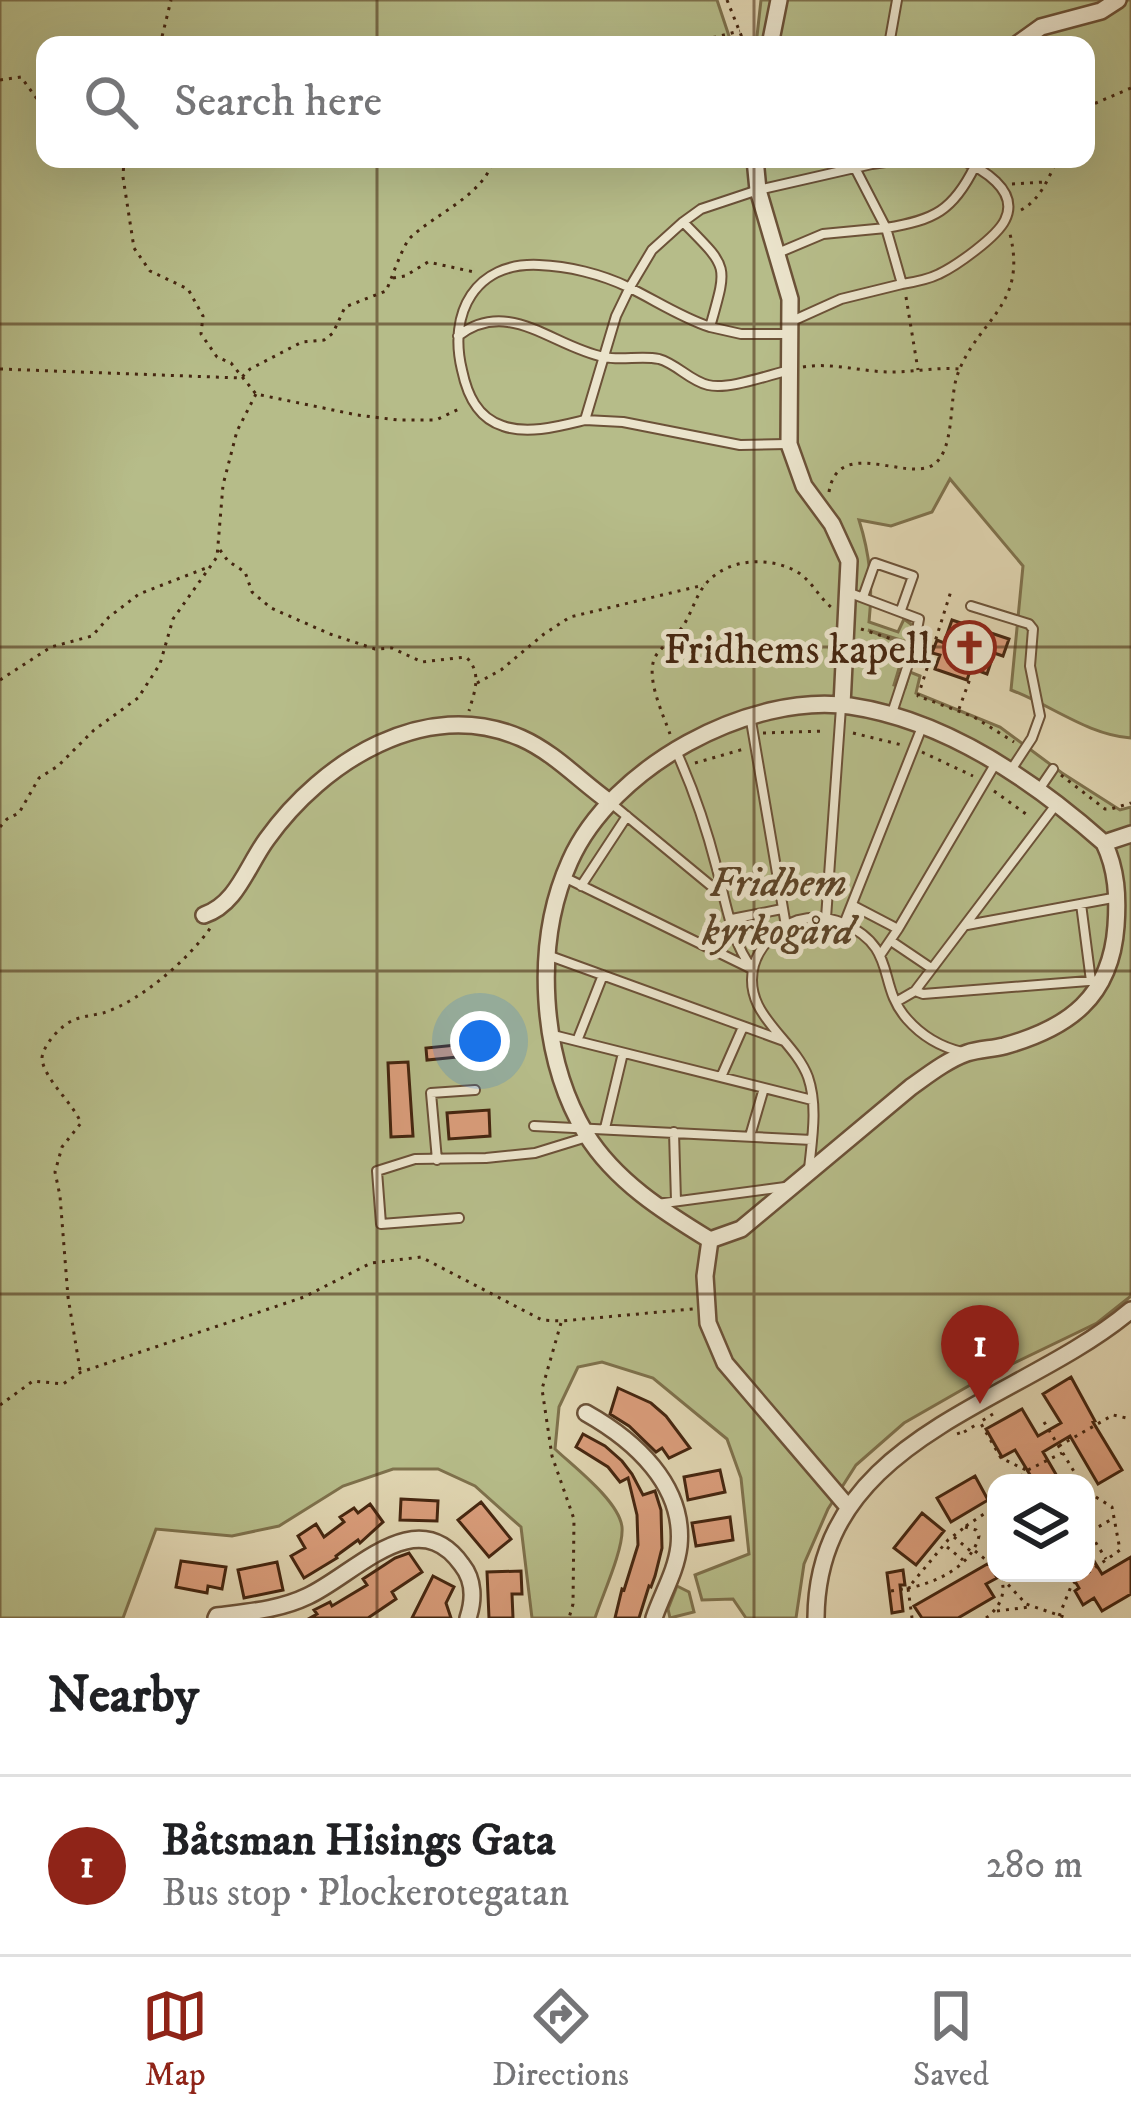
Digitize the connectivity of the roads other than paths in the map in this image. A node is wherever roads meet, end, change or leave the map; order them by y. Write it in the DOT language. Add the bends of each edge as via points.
graph roads {
  1 [pos="779,0"];
  2 [pos="898,0"];
  3 [pos="1118,0"];
  4 [pos="1085,8"];
  5 [pos="772,36"];
  6 [pos="891,36"];
  7 [pos="1028,36"];
  8 [pos="756,168"];
  9 [pos="855,168"];
  10 [pos="974,168"];
  11 [pos="978,168"];
  12 [pos="758,190"];
  13 [pos="683,221"];
  14 [pos="886,228"];
  15 [pos="777,254"];
  16 [pos="902,284"];
  17 [pos="630,287"];
  18 [pos="710,327"];
  19 [pos="790,328"];
  20 [pos="457,337"];
  21 [pos="604,357"];
  22 [pos="790,370"];
  23 [pos="585,420"];
  24 [pos="789,444"];
  25 [pos="856,595"];
  26 [pos="971,606"];
  27 [pos="901,610"];
  28 [pos="842,705"];
  29 [pos="892,715"];
  30 [pos="750,716"];
  31 [pos="922,727"];
  32 [pos="676,749"];
  33 [pos="1004,766"];
  34 [pos="1053,769"];
  35 [pos="1038,791"];
  36 [pos="611,803"];
  37 [pos="1056,805"];
  38 [pos="628,816"];
  39 [pos="1131,835"];
  40 [pos="1104,843"];
  41 [pos="564,877"];
  42 [pos="581,886"];
  43 [pos="827,888"];
  44 [pos="780,891"];
  45 [pos="722,896"];
  46 [pos="1118,897"];
  47 [pos="1081,904"];
  48 [pos="853,905"];
  49 [pos="782,909"];
  50 [pos="211,913"];
  51 [pos="826,918"];
  52 [pos="732,920"];
  53 [pos="844,924"];
  54 [pos="966,925"];
  55 [pos="786,926"];
  56 [pos="898,929"];
  57 [pos="891,941"];
  58 [pos="881,954"];
  59 [pos="548,955"];
  60 [pos="931,968"];
  61 [pos="753,969"];
  62 [pos="603,975"];
  63 [pos="1098,980"];
  64 [pos="915,992"];
  65 [pos="896,1002"];
  66 [pos="743,1027"];
  67 [pos="550,1034"];
  68 [pos="577,1041"];
  69 [pos="785,1041"];
  70 [pos="623,1053"];
  71 [pos="967,1053"];
  72 [pos="721,1078"];
  73 [pos="764,1088"];
  74 [pos="475,1090"];
  75 [pos="814,1101"];
  76 [pos="534,1126"];
  77 [pos="605,1128"];
  78 [pos="585,1132"];
  79 [pos="674,1132"];
  80 [pos="750,1136"];
  81 [pos="812,1140"];
  82 [pos="436,1160"];
  83 [pos="809,1171"];
  84 [pos="792,1186"];
  85 [pos="676,1201"];
  86 [pos="654,1204"];
  87 [pos="459,1218"];
  88 [pos="710,1240"];
  89 [pos="1131,1310"];
  90 [pos="586,1413"];
  91 [pos="848,1508"];
  92 [pos="216,1618"];
  93 [pos="468,1618"];
  94 [pos="654,1618"];
  95 [pos="816,1618"];
  1 -- 5 [label="street"];
  2 -- 6 [label="lane"];
  3 -- 4 [label="street"];
  4 -- 7 [label="street"];
  8 -- 12 [label="street"];
  9 -- 12 [label="lane"];
  9 -- 14 [label="lane"];
  10 -- 14 [label="lane" via="945,209"];
  11 -- 16 [label="lane" via="1001,187 1006,218 954,266"];
  12 -- 13 [label="lane"];
  12 -- 15 [label="street"];
  13 -- 17 [label="lane" via="652,250"];
  13 -- 18 [label="lane" via="721,265"];
  14 -- 15 [label="lane" via="823,234"];
  14 -- 16 [label="lane"];
  15 -- 19 [label="street"];
  16 -- 19 [label="lane" via="841,299"];
  17 -- 18 [label="lane"];
  17 -- 20 [label="lane" via="580,271 512,267 487,277 466,304"];
  17 -- 21 [label="lane"];
  18 -- 19 [label="lane" via="741,334"];
  19 -- 22 [label="street"];
  20 -- 21 [label="lane" via="500,320"];
  20 -- 23 [label="lane" via="464,382 484,415 506,428"];
  21 -- 22 [label="lane" via="661,360 712,386"];
  21 -- 23 [label="lane"];
  22 -- 24 [label="street"];
  23 -- 24 [label="lane" via="740,445"];
  24 -- 25 [label="street" via="804,486 848,555"];
  25 -- 27 [label="lane"];
  25 -- 27 [label="lane" via="875,563 914,575"];
  25 -- 28 [label="street"];
  26 -- 33 [label="lane" via="1033,628 1030,666 1040,716 1032,738"];
  27 -- 29 [label="lane" via="919,619 918,634"];
  28 -- 29 [label="street"];
  28 -- 30 [label="street"];
  28 -- 43 [label="lane"];
  29 -- 31 [label="street"];
  30 -- 32 [label="street"];
  30 -- 44 [label="lane"];
  31 -- 33 [label="street"];
  31 -- 48 [label="lane"];
  32 -- 36 [label="street"];
  32 -- 45 [label="lane"];
  33 -- 35 [label="street"];
  33 -- 56 [label="lane" via="985,783"];
  34 -- 35 [label="lane"];
  35 -- 37 [label="street"];
  36 -- 38 [label="lane"];
  36 -- 41 [label="street"];
  36 -- 50 [label="street" via="550,755 502,731 412,731 329,772 291,806 230,899"];
  37 -- 40 [label="street"];
  37 -- 54 [label="lane"];
  38 -- 42 [label="lane"];
  38 -- 45 [label="lane"];
  39 -- 40 [label="street"];
  40 -- 46 [label="street"];
  41 -- 42 [label="lane"];
  41 -- 59 [label="street"];
  42 -- 61 [label="lane"];
  43 -- 44 [label="lane"];
  43 -- 51 [label="lane"];
  44 -- 49 [label="lane"];
  45 -- 52 [label="lane"];
  46 -- 47 [label="lane"];
  46 -- 63 [label="street" via="1116,933"];
  47 -- 54 [label="lane"];
  47 -- 63 [label="lane"];
  48 -- 53 [label="lane"];
  48 -- 56 [label="lane"];
  49 -- 52 [label="lane"];
  49 -- 55 [label="lane"];
  51 -- 53 [label="lane"];
  51 -- 55 [label="lane"];
  52 -- 61 [label="lane"];
  53 -- 58 [label="lane"];
  54 -- 60 [label="lane"];
  55 -- 61 [label="lane"];
  56 -- 57 [label="lane"];
  57 -- 58 [label="lane"];
  57 -- 60 [label="lane"];
  58 -- 65 [label="lane"];
  59 -- 62 [label="lane"];
  59 -- 67 [label="street"];
  60 -- 64 [label="lane"];
  61 -- 69 [label="lane" via="754,998"];
  62 -- 66 [label="lane"];
  62 -- 68 [label="lane"];
  63 -- 64 [label="lane"];
  63 -- 71 [label="street" via="1096,993 1058,1025"];
  64 -- 65 [label="lane"];
  65 -- 71 [label="lane" via="928,1037"];
  66 -- 69 [label="lane"];
  66 -- 72 [label="lane"];
  67 -- 68 [label="lane"];
  67 -- 78 [label="street"];
  68 -- 70 [label="lane"];
  69 -- 75 [label="lane"];
  70 -- 72 [label="lane"];
  70 -- 77 [label="lane"];
  71 -- 83 [label="street" via="911,1087"];
  72 -- 73 [label="lane"];
  73 -- 75 [label="lane"];
  73 -- 80 [label="lane"];
  74 -- 82 [label="lane" via="431,1093"];
  75 -- 81 [label="lane"];
  76 -- 78 [label="lane"];
  77 -- 78 [label="lane"];
  77 -- 79 [label="lane"];
  78 -- 82 [label="lane" via="535,1153"];
  78 -- 86 [label="street"];
  79 -- 80 [label="lane"];
  79 -- 85 [label="lane"];
  80 -- 81 [label="lane"];
  81 -- 83 [label="lane"];
  82 -- 87 [label="lane" via="377,1171 381,1224"];
  83 -- 84 [label="street"];
  84 -- 85 [label="lane"];
  84 -- 88 [label="street" via="742,1229"];
  85 -- 86 [label="lane"];
  86 -- 88 [label="street"];
  88 -- 91 [label="street" via="708,1323 725,1363"];
  89 -- 91 [label="street" via="899,1453"];
  90 -- 94 [label="street" via="631,1442 673,1499 679,1546"];
  91 -- 95 [label="street" via="825,1559"];
  92 -- 93 [label="street" via="273,1609 392,1544 428,1538 453,1552 470,1575"];
}
